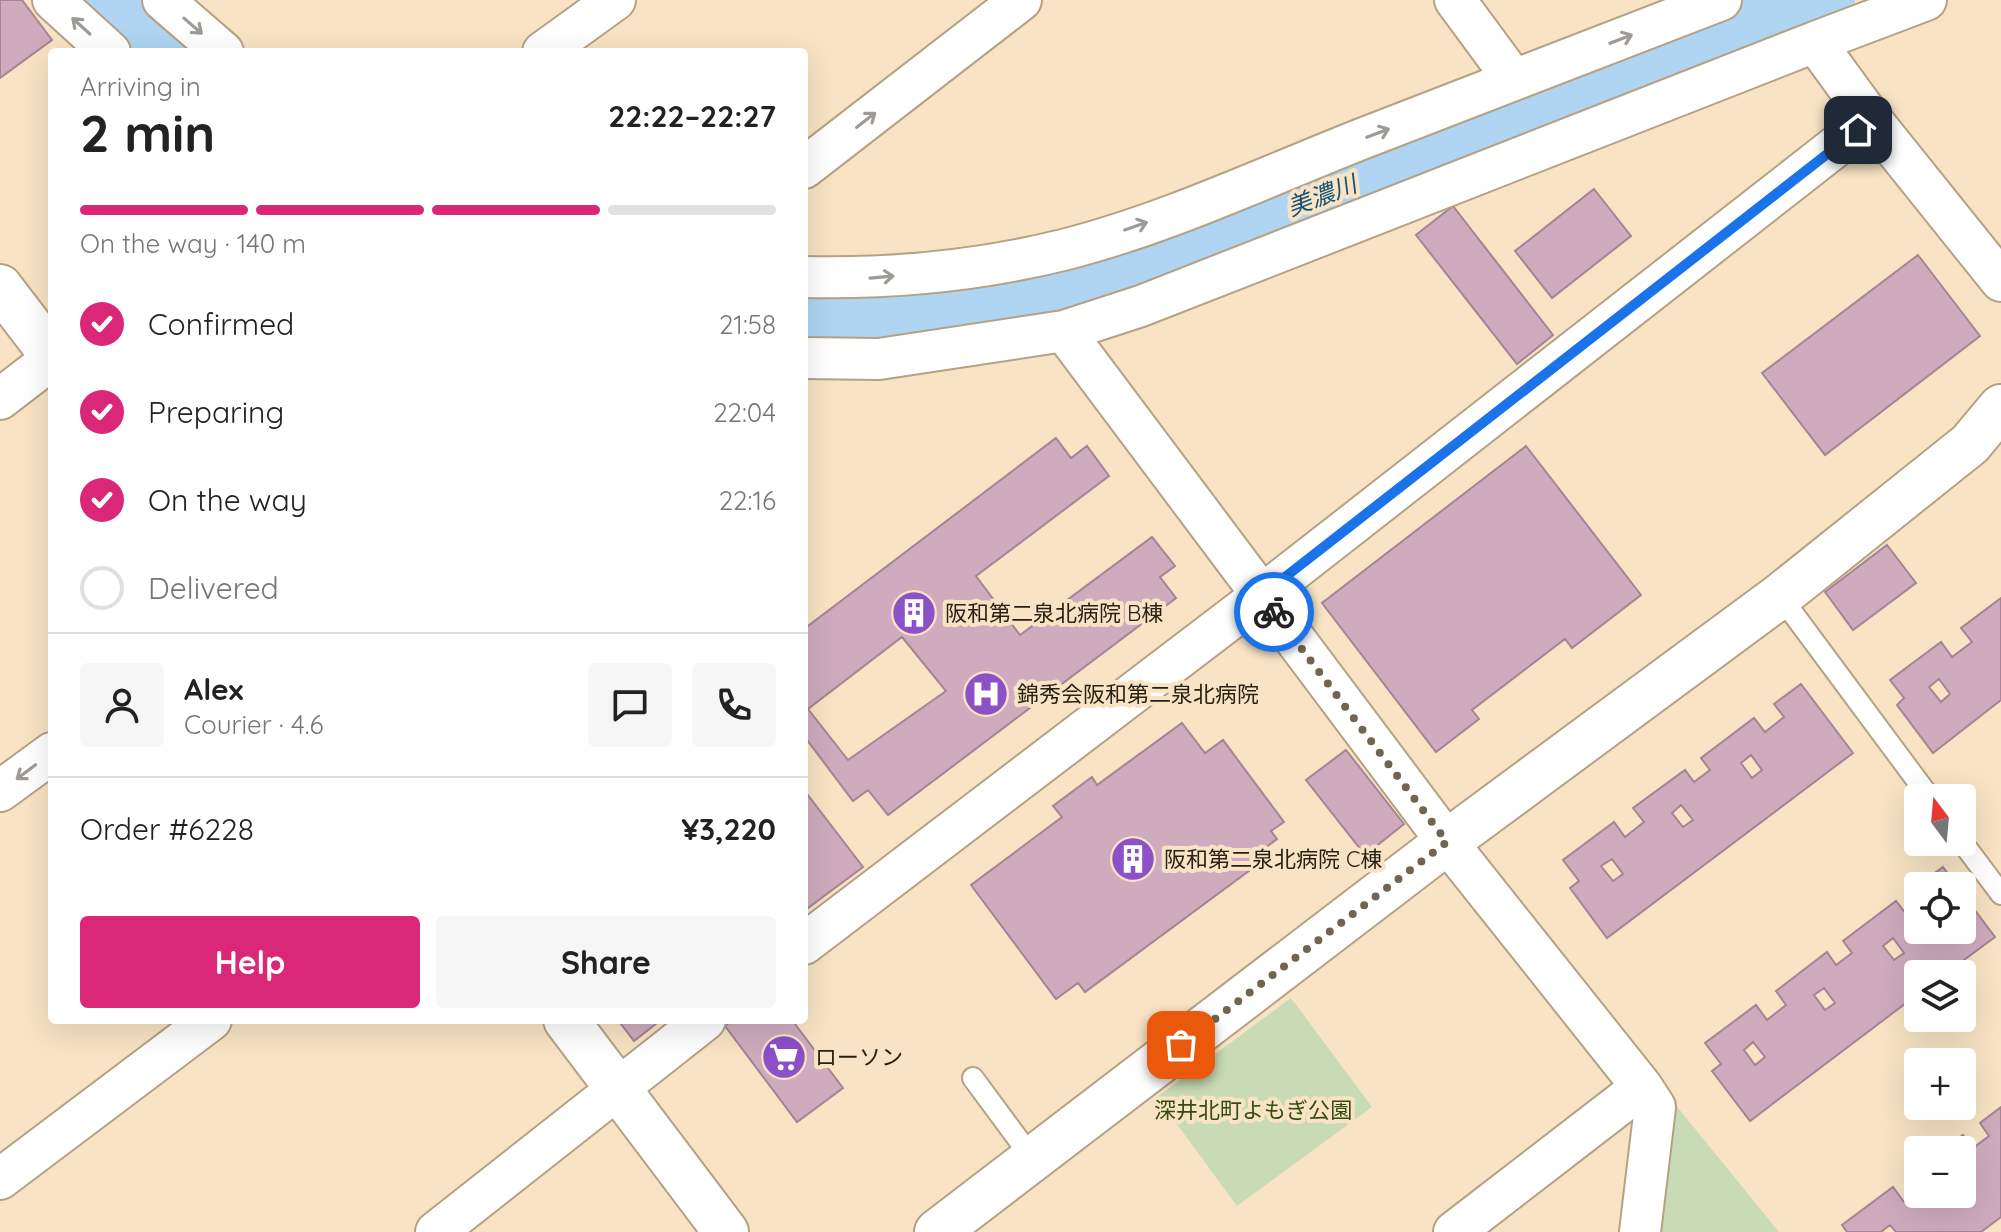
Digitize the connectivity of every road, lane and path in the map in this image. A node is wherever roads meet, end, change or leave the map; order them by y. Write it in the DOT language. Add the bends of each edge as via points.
graph roads {
  1 [pos="53,0"];
  2 [pos="163,0"];
  3 [pos="615,0"];
  4 [pos="1021,0"];
  5 [pos="1721,0"];
  6 [pos="1926,0"];
  7 [pos="1466,4"];
  8 [pos="577,12"];
  9 [pos="1815,42"];
  10 [pos="106,48"];
  11 [pos="218,48"];
  12 [pos="546,48"];
  13 [pos="1514,80"];
  14 [pos="1871,119"];
  15 [pos="808,165"];
  16 [pos="808,277"];
  17 [pos="2001,281"];
  18 [pos="0,287"];
  19 [pos="1064,331"];
  20 [pos="48,352"];
  21 [pos="808,358"];
  22 [pos="48,360"];
  23 [pos="0,399"];
  24 [pos="2001,407"];
  25 [pos="1262,595"];
  26 [pos="1780,596"];
  27 [pos="48,756"];
  28 [pos="1920,784"];
  29 [pos="0,791"];
  30 [pos="1447,842"];
  31 [pos="1972,856"];
  32 [pos="2001,894"];
  33 [pos="808,941"];
  34 [pos="206,1024"];
  35 [pos="569,1024"];
  36 [pos="700,1024"];
  37 [pos="973,1078"];
  38 [pos="1642,1087"];
  39 [pos="617,1088"];
  40 [pos="1032,1158"];
  41 [pos="0,1179"];
  42 [pos="436,1232"];
  43 [pos="726,1232"];
  44 [pos="937,1232"];
  45 [pos="1454,1232"];
  46 [pos="1640,1232"];
  10 -- 1 [label="street, one-way"];
  2 -- 11 [label="street, one-way"];
  3 -- 8 [label="street"];
  15 -- 4 [label="street, one-way"];
  13 -- 5 [label="street, one-way"];
  6 -- 9 [label="street"];
  7 -- 13 [label="street"];
  8 -- 12 [label="street"];
  9 -- 14 [label="street"];
  9 -- 19 [label="street" via="1141,306"];
  16 -- 13 [label="street, one-way" via="954,270 1064,250"];
  14 -- 17 [label="street"];
  14 -- 25 [label="street"];
  18 -- 20 [label="street"];
  19 -- 21 [label="street" via="879,359"];
  19 -- 25 [label="street"];
  22 -- 23 [label="street"];
  24 -- 26 [label="street" via="1970,444"];
  25 -- 30 [label="street"];
  25 -- 33 [label="street"];
  26 -- 28 [label="lane"];
  26 -- 30 [label="street"];
  27 -- 29 [label="street, one-way"];
  30 -- 38 [label="street"];
  30 -- 40 [label="street"];
  31 -- 32 [label="lane"];
  34 -- 41 [label="street"];
  35 -- 39 [label="street"];
  36 -- 39 [label="street"];
  37 -- 40 [label="lane"];
  38 -- 45 [label="street"];
  38 -- 46 [label="street" via="1655,1107"];
  39 -- 42 [label="street"];
  39 -- 43 [label="street"];
  40 -- 44 [label="street"];
}
